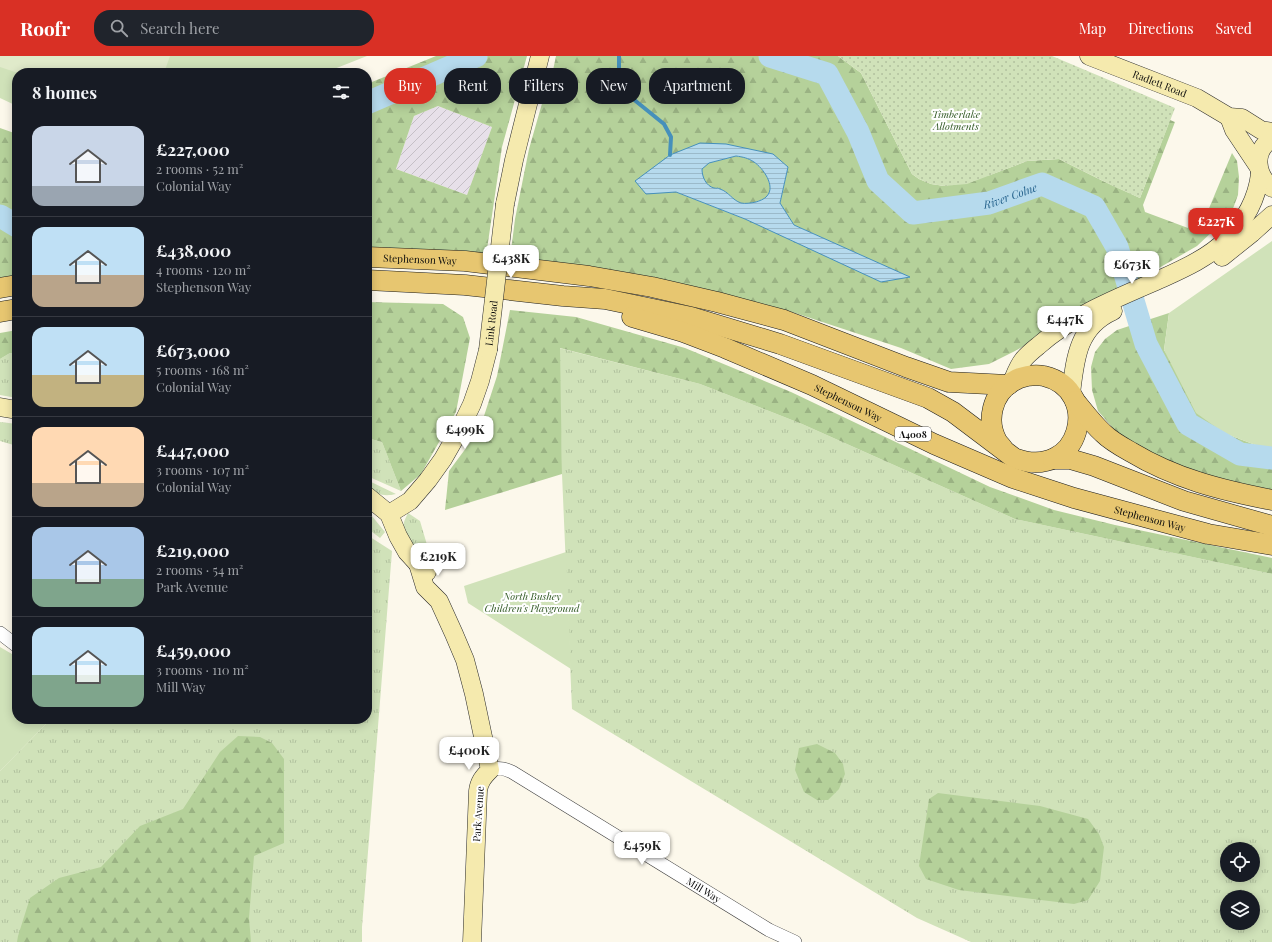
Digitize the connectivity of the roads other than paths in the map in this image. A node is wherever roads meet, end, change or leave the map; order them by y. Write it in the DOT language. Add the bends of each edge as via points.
graph roads {
  1 [pos="1089,56"];
  2 [pos="539,61"];
  3 [pos="1229,117"];
  4 [pos="1272,132"];
  5 [pos="1272,139"];
  6 [pos="1259,170"];
  7 [pos="1272,188"];
  8 [pos="1272,215"];
  9 [pos="372,257"];
  10 [pos="372,280"];
  11 [pos="1167,281"];
  12 [pos="12,286"];
  13 [pos="0,288"];
  14 [pos="563,296"];
  15 [pos="1106,308"];
  16 [pos="12,309"];
  17 [pos="0,312"];
  18 [pos="1010,384"];
  19 [pos="1072,396"];
  20 [pos="0,407"];
  21 [pos="12,409"];
  22 [pos="1004,450"];
  23 [pos="1053,459"];
  24 [pos="372,500"];
  25 [pos="1272,500"];
  26 [pos="389,514"];
  27 [pos="1272,526"];
  28 [pos="1272,545"];
  29 [pos="0,633"];
  30 [pos="12,642"];
  31 [pos="490,770"];
  32 [pos="472,942"];
  33 [pos="795,942"];
  1 -- 3 [label="street, Radlett Road" via="1197,98"];
  2 -- 26 [label="street, Link Road, bridge" via="505,204 488,350 480,380 472,404 443,459 410,501"];
  3 -- 4 [label="street, Radlett Road" via="1242,118 1261,130"];
  3 -- 6 [label="street" via="1234,130"];
  5 -- 6 [label="street" via="1262,148"];
  6 -- 7 [label="street" via="1263,180"];
  6 -- 11 [label="street" via="1258,186 1248,211 1225,241"];
  8 -- 11 [label="street" via="1222,257 1193,274"];
  9 -- 18 [label="main road, Stephenson Way" via="466,261 589,276 674,292 784,320 949,382"];
  10 -- 14 [label="main road, Stephenson Way / A4008" via="465,285"];
  11 -- 15 [label="street"];
  12 -- 13 [label="main road"];
  14 -- 22 [label="main road, Stephenson Way" via="605,299 691,317 780,344 928,398 953,412"];
  14 -- 28 [label="main road, Stephenson Way / A4008" via="642,319 725,348 812,385 934,444 1013,478 1074,498 1208,534"];
  15 -- 18 [label="street" via="1075,319 1052,334 1023,360"];
  15 -- 19 [label="street" via="1079,345"];
  16 -- 17 [label="main road"];
  18 -- 19 [label="main road" via="1022,377 1039,375 1061,383"];
  18 -- 22 [label="main road" via="1002,390 991,414 997,440"];
  19 -- 23 [label="main road" via="1078,408 1077,432 1065,451"];
  19 -- 25 [label="main road" via="1103,434 1151,464 1208,486"];
  20 -- 21 [label="street"];
  22 -- 23 [label="main road" via="1025,462 1036,463"];
  23 -- 27 [label="main road" via="1070,459 1094,466 1184,501"];
  24 -- 26 [label="street"];
  26 -- 31 [label="street" via="407,552 436,580 439,601 465,660"];
  29 -- 30 [label="street"];
  31 -- 32 [label="street, Park Avenue" via="479,783 478,791"];
  31 -- 33 [label="street, Mill Way" via="497,768 512,772 769,930"];
}
